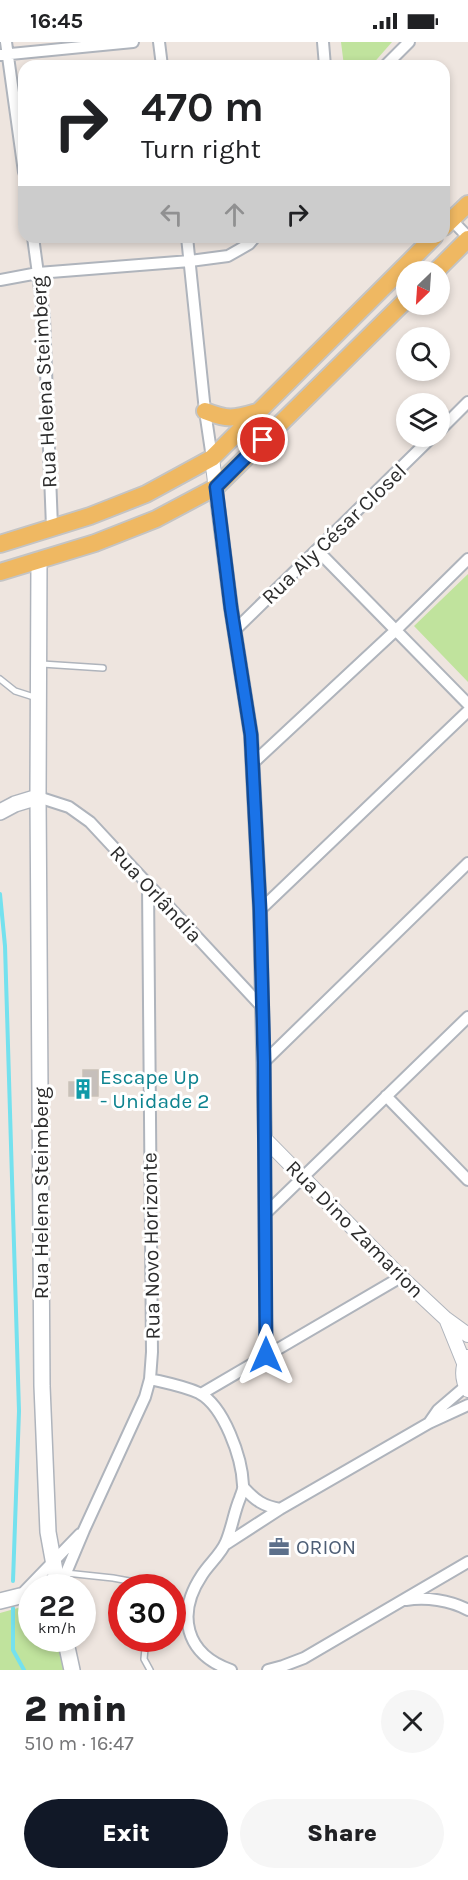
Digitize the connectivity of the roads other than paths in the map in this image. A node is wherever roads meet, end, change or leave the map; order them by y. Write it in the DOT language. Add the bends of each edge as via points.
graph roads {
  1 [pos="6,42"];
  2 [pos="133,42"];
  3 [pos="159,42"];
  4 [pos="323,42"];
  5 [pos="409,42"];
  6 [pos="4,55"];
  7 [pos="161,60"];
  8 [pos="324,60"];
  9 [pos="390,60"];
  10 [pos="18,137"];
  11 [pos="468,204"];
  12 [pos="450,217"];
  13 [pos="450,223"];
  14 [pos="468,238"];
  15 [pos="34,243"];
  16 [pos="188,243"];
  17 [pos="250,243"];
  18 [pos="428,243"];
  19 [pos="190,261"];
  20 [pos="446,261"];
  21 [pos="38,273"];
  22 [pos="0,280"];
  23 [pos="396,310"];
  24 [pos="468,402"];
  25 [pos="205,411"];
  26 [pos="258,412"];
  27 [pos="450,420"];
  28 [pos="422,447"];
  29 [pos="212,458"];
  30 [pos="216,487"];
  31 [pos="146,494"];
  32 [pos="156,519"];
  33 [pos="52,527"];
  34 [pos="0,544"];
  35 [pos="317,550"];
  36 [pos="468,559"];
  37 [pos="39,560"];
  38 [pos="0,572"];
  39 [pos="396,630"];
  40 [pos="234,631"];
  41 [pos="38,663"];
  42 [pos="103,668"];
  43 [pos="0,679"];
  44 [pos="38,698"];
  45 [pos="468,704"];
  46 [pos="468,711"];
  47 [pos="253,763"];
  48 [pos="38,797"];
  49 [pos="0,812"];
  50 [pos="468,863"];
  51 [pos="148,885"];
  52 [pos="260,910"];
  53 [pos="263,1008"];
  54 [pos="468,1018"];
  55 [pos="264,1062"];
  56 [pos="386,1096"];
  57 [pos="265,1139"];
  58 [pos="303,1177"];
  59 [pos="468,1180"];
  60 [pos="265,1214"];
  61 [pos="401,1277"];
  62 [pos="446,1319"];
  63 [pos="468,1335"];
  64 [pos="266,1355"];
  65 [pos="466,1359"];
  66 [pos="150,1379"];
  67 [pos="467,1388"];
  68 [pos="201,1394"];
  69 [pos="468,1406"];
  70 [pos="429,1423"];
  71 [pos="244,1488"];
  72 [pos="280,1509"];
  73 [pos="84,1530"];
  74 [pos="226,1544"];
  75 [pos="52,1561"];
  76 [pos="468,1562"];
  77 [pos="66,1573"];
  78 [pos="43,1574"];
  79 [pos="56,1574"];
  80 [pos="108,1577"];
  81 [pos="18,1599"];
  82 [pos="402,1600"];
  83 [pos="0,1601"];
  84 [pos="468,1610"];
  85 [pos="68,1652"];
  86 [pos="145,1652"];
  87 [pos="72,1670"];
  88 [pos="150,1670"];
  89 [pos="231,1670"];
  90 [pos="268,1670"];
  1 -- 6 [label="street"];
  2 -- 6 [label="street"];
  3 -- 7 [label="street"];
  4 -- 8 [label="street"];
  5 -- 9 [label="street"];
  6 -- 10 [label="street"];
  11 -- 12 [label="main road"];
  13 -- 14 [label="street"];
  14 -- 20 [label="main road"];
  15 -- 21 [label="street, Rua Helena Steimberg"];
  16 -- 19 [label="street"];
  17 -- 19 [label="street" via="228,256"];
  18 -- 26 [label="main road"];
  19 -- 21 [label="street"];
  19 -- 25 [label="street"];
  21 -- 22 [label="street"];
  21 -- 33 [label="street, Rua Helena Steimberg" via="44,318"];
  23 -- 30 [label="main road"];
  24 -- 27 [label="street"];
  25 -- 26 [label="main road" via="224,418"];
  25 -- 29 [label="street"];
  26 -- 29 [label="main road"];
  28 -- 35 [label="street, Rua Aly César Closel"];
  29 -- 30 [label="street"];
  29 -- 31 [label="main road"];
  30 -- 32 [label="main road"];
  30 -- 40 [label="street"];
  31 -- 32 [label="main road"];
  31 -- 33 [label="main road"];
  32 -- 37 [label="main road"];
  33 -- 34 [label="main road"];
  35 -- 39 [label="street"];
  35 -- 40 [label="street, Rua Aly César Closel"];
  36 -- 39 [label="street"];
  37 -- 38 [label="main road"];
  37 -- 41 [label="main road, Rua Helena Steimberg"];
  39 -- 45 [label="street"];
  39 -- 47 [label="street"];
  40 -- 47 [label="street"];
  41 -- 42 [label="lane"];
  41 -- 44 [label="main road, Rua Helena Steimberg"];
  43 -- 44 [label="lane" via="15,691"];
  44 -- 48 [label="main road, Rua Helena Steimberg"];
  46 -- 52 [label="street"];
  47 -- 52 [label="street"];
  48 -- 49 [label="main road"];
  48 -- 51 [label="street, Rua Orlândia" via="69,807 90,822"];
  48 -- 75 [label="main road, Rua Helena Steimberg" via="42,1386"];
  50 -- 55 [label="street"];
  51 -- 53 [label="street, Rua Orlândia"];
  51 -- 66 [label="street, Rua Novo Horizonte"];
  52 -- 53 [label="street"];
  53 -- 55 [label="street"];
  54 -- 56 [label="street"];
  55 -- 57 [label="street"];
  56 -- 58 [label="street"];
  56 -- 59 [label="street"];
  57 -- 58 [label="street, Rua Dino Zamarion"];
  57 -- 60 [label="street"];
  58 -- 60 [label="street"];
  58 -- 61 [label="street, Rua Dino Zamarion"];
  60 -- 64 [label="street"];
  61 -- 62 [label="street, Rua Dino Zamarion"];
  61 -- 64 [label="street"];
  62 -- 63 [label="street, Rua Dino Zamarion"];
  62 -- 65 [label="street, Rua Dino Zamarion"];
  64 -- 68 [label="street"];
  65 -- 67 [label="street, Rua Dino Zamarion" via="463,1375"];
  66 -- 68 [label="street"];
  66 -- 73 [label="street, Rua Novo Horizonte"];
  67 -- 70 [label="street" via="438,1410"];
  68 -- 71 [label="street" via="228,1430"];
  69 -- 70 [label="street"];
  70 -- 72 [label="street"];
  71 -- 72 [label="street" via="266,1507"];
  71 -- 74 [label="street"];
  72 -- 74 [label="street"];
  73 -- 75 [label="street"];
  73 -- 77 [label="street, Rua Novo Horizonte"];
  74 -- 89 [label="street" via="201,1577 190,1599 187,1620 192,1641 201,1653"];
  75 -- 78 [label="street"];
  75 -- 79 [label="main road, Rua Helena Steimberg"];
  76 -- 82 [label="street"];
  77 -- 80 [label="lane"];
  81 -- 83 [label="main road"];
  82 -- 84 [label="street" via="439,1600"];
  82 -- 90 [label="street" via="304,1658"];
  85 -- 87 [label="main road"];
  86 -- 88 [label="lane"];
}
